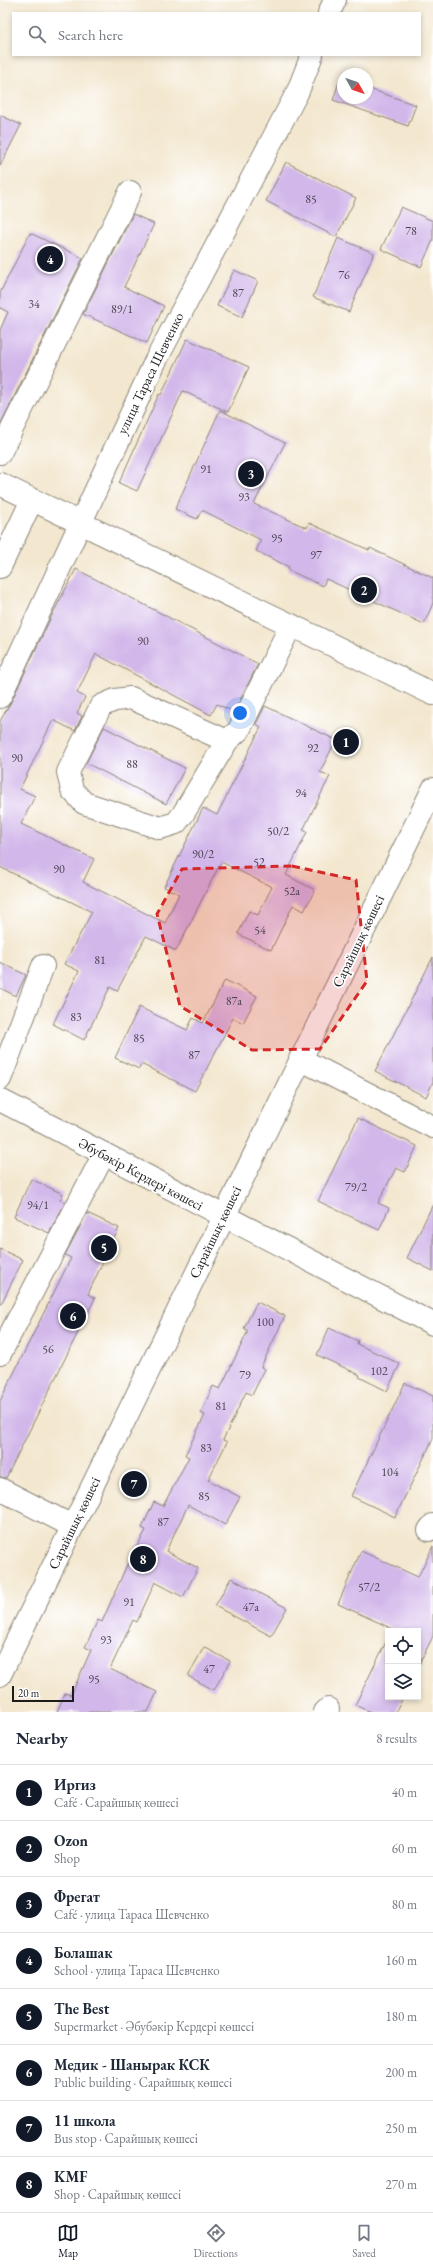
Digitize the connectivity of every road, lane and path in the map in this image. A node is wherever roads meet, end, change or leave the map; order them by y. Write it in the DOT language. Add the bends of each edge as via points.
graph roads {
  1 [pos="335,0"];
  2 [pos="329,12"];
  3 [pos="312,56"];
  4 [pos="130,192"];
  5 [pos="0,453"];
  6 [pos="0,484"];
  7 [pos="32,500"];
  8 [pos="82,524"];
  9 [pos="0,567"];
  10 [pos="291,625"];
  11 [pos="433,694"];
  12 [pos="0,697"];
  13 [pos="227,741"];
  14 [pos="433,789"];
  15 [pos="43,966"];
  16 [pos="300,1059"];
  17 [pos="0,1079"];
  18 [pos="0,1100"];
  19 [pos="433,1127"];
  20 [pos="104,1154"];
  21 [pos="222,1216"];
  22 [pos="433,1324"];
  23 [pos="0,1354"];
  24 [pos="0,1489"];
  25 [pos="72,1526"];
  26 [pos="0,1675"];
  1 -- 2 [label="street"];
  3 -- 8 [label="street, улица Тараса Шевченко" via="298,91 122,429"];
  4 -- 5 [label="street"];
  6 -- 7 [label="street"];
  7 -- 8 [label="street"];
  7 -- 9 [label="street"];
  8 -- 10 [label="street"];
  8 -- 12 [label="street, улица Тараса Шевченко"];
  10 -- 11 [label="street"];
  10 -- 13 [label="street" via="239,730"];
  13 -- 13 [label="street" via="176,823 160,828 84,803 72,790 68,772 101,706 115,700 131,698"];
  14 -- 16 [label="street, Сарайшық көшесі"];
  15 -- 17 [label="street"];
  16 -- 19 [label="street"];
  16 -- 21 [label="street, Сарайшық көшесі"];
  18 -- 20 [label="street, Әбубәкір Кердері көшесі"];
  20 -- 21 [label="street, Әбубәкір Кердері көшесі"];
  20 -- 23 [label="street"];
  21 -- 22 [label="street, Әбубәкір Кердері көшесі"];
  21 -- 25 [label="street, Сарайшық көшесі"];
  24 -- 25 [label="street"];
  25 -- 26 [label="street, Сарайшық көшесі"];
}
